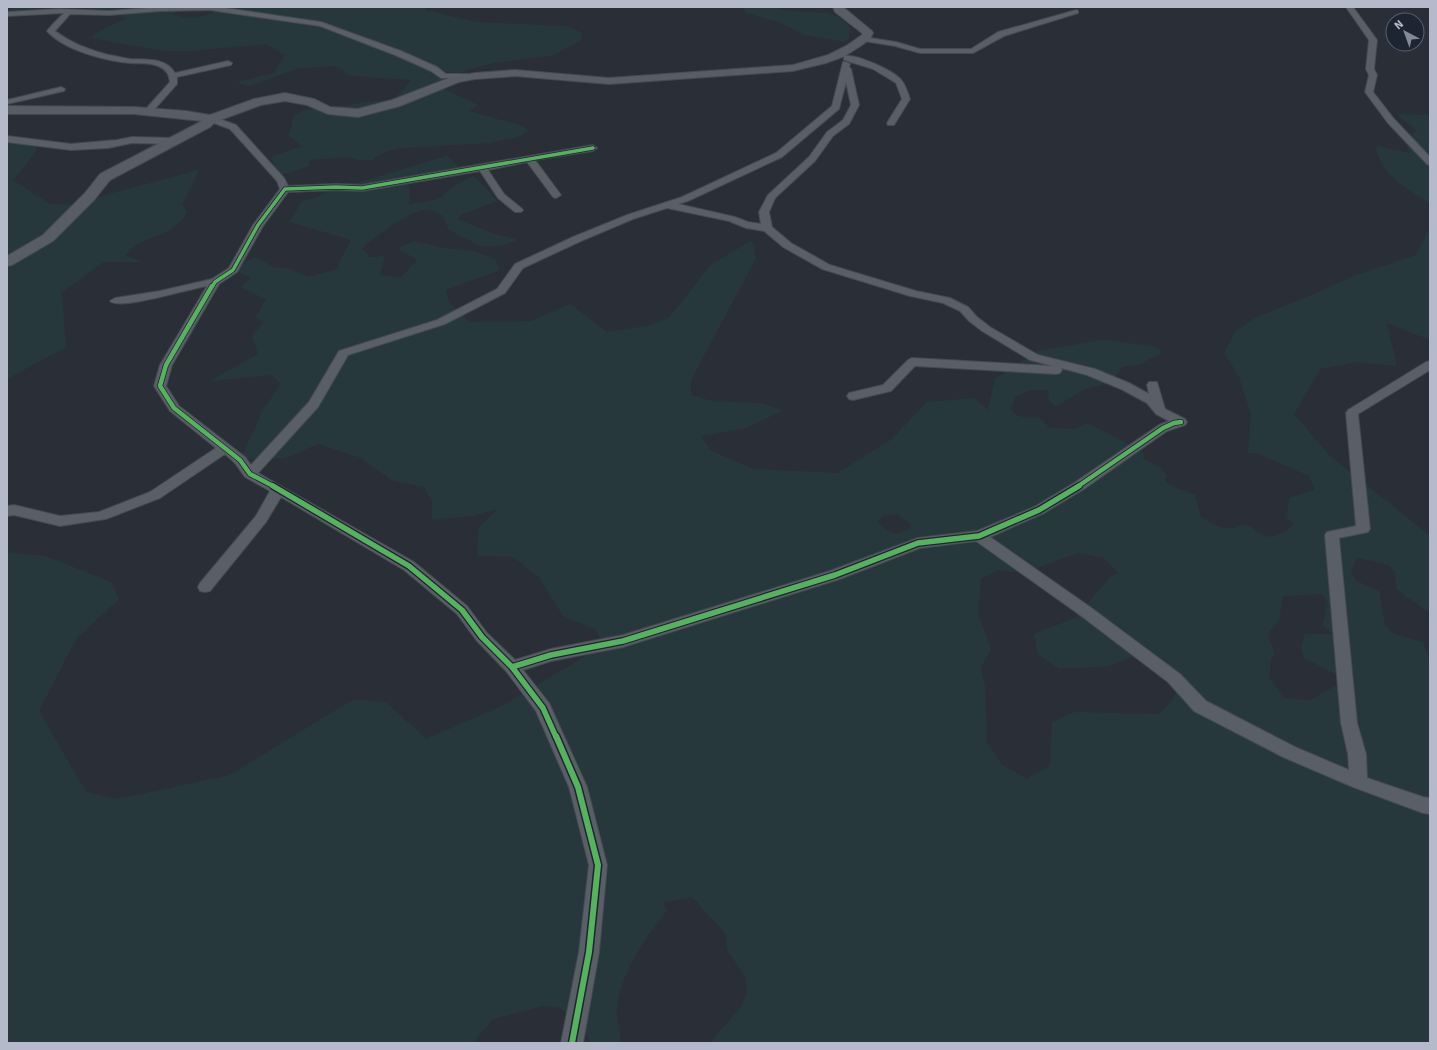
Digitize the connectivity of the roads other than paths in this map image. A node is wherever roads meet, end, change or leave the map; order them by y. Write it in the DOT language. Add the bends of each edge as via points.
graph roads {
  1 [pos="838,7"];
  2 [pos="1349,7"];
  3 [pos="73,11"];
  4 [pos="1076,12"];
  5 [pos="7,14"];
  6 [pos="864,39"];
  7 [pos="844,58"];
  8 [pos="228,63"];
  9 [pos="173,76"];
  10 [pos="475,76"];
  11 [pos="61,89"];
  12 [pos="7,102"];
  13 [pos="7,110"];
  14 [pos="149,110"];
  15 [pos="211,118"];
  16 [pos="891,123"];
  17 [pos="7,139"];
  18 [pos="173,141"];
  19 [pos="117,143"];
  20 [pos="593,148"];
  21 [pos="83,153"];
  22 [pos="529,159"];
  23 [pos="1430,162"];
  24 [pos="482,168"];
  25 [pos="285,189"];
  26 [pos="556,194"];
  27 [pos="666,205"];
  28 [pos="518,210"];
  29 [pos="768,228"];
  30 [pos="7,262"];
  31 [pos="215,282"];
  32 [pos="115,301"];
  33 [pos="1430,364"];
  34 [pos="1091,372"];
  35 [pos="1153,385"];
  36 [pos="853,396"];
  37 [pos="1160,410"];
  38 [pos="225,448"];
  39 [pos="250,474"];
  40 [pos="278,488"];
  41 [pos="7,511"];
  42 [pos="979,536"];
  43 [pos="205,587"];
  44 [pos="512,667"];
  45 [pos="1359,782"];
  46 [pos="1430,806"];
  47 [pos="572,1043"];
  1 -- 6 [label="street" via="867,32"];
  2 -- 23 [label="street" via="1373,40 1370,69 1373,75 1369,92 1392,122"];
  3 -- 5 [label="street"];
  3 -- 9 [label="street" via="68,12 66,17 55,24 51,31 58,37 98,54 128,61 156,63 166,67"];
  3 -- 10 [label="street" via="109,13 210,8 321,24 398,53 444,76"];
  4 -- 6 [label="street" via="1001,34 973,51 920,51"];
  6 -- 7 [label="street"];
  7 -- 10 [label="street" via="793,68 609,82 539,74"];
  7 -- 16 [label="street" via="876,67 899,82 906,99"];
  7 -- 27 [label="street" via="836,107 779,155 685,199"];
  7 -- 29 [label="street" via="855,105 852,114 830,134 812,159 771,197 764,212"];
  8 -- 9 [label="street"];
  9 -- 14 [label="street" via="174,82"];
  10 -- 15 [label="street" via="456,79 396,104 358,113 328,110 310,102 285,97 258,102"];
  11 -- 12 [label="street"];
  13 -- 14 [label="street"];
  14 -- 15 [label="street"];
  15 -- 18 [label="street" via="206,124"];
  15 -- 25 [label="street" via="233,127 282,180"];
  17 -- 19 [label="street" via="71,147"];
  18 -- 19 [label="street" via="139,139"];
  18 -- 30 [label="street" via="105,177 90,196 48,238"];
  19 -- 21 [label="street"];
  20 -- 22 [label="street"];
  22 -- 24 [label="street"];
  22 -- 26 [label="street"];
  24 -- 25 [label="street" via="362,188"];
  24 -- 28 [label="street" via="501,196"];
  25 -- 31 [label="street" via="258,225 233,270"];
  27 -- 29 [label="street"];
  27 -- 39 [label="street" via="630,217 519,266 501,291 441,322 343,353 314,404"];
  29 -- 34 [label="street" via="787,245 826,267 914,294 946,300 964,310 986,329 1034,358"];
  31 -- 32 [label="street"];
  31 -- 38 [label="street" via="166,365 160,386 174,408"];
  33 -- 45 [label="street" via="1352,413 1363,529 1332,535 1349,723 1357,754"];
  34 -- 36 [label="street" via="912,362 887,388"];
  34 -- 37 [label="street" via="1150,400"];
  35 -- 37 [label="street"];
  37 -- 42 [label="street" via="1181,422 1163,428 1079,486 1039,510"];
  38 -- 39 [label="street" via="240,460"];
  38 -- 41 [label="street" via="155,495 101,516 60,521 14,510"];
  39 -- 40 [label="street"];
  40 -- 43 [label="street" via="261,519"];
  40 -- 44 [label="street" via="409,566 462,610 482,637"];
  42 -- 44 [label="street" via="918,543 835,575 631,639 551,655"];
  42 -- 45 [label="street" via="1174,678 1200,706 1289,752"];
  44 -- 47 [label="street" via="543,708 578,787 598,865 589,952"];
  45 -- 46 [label="street"];
}
